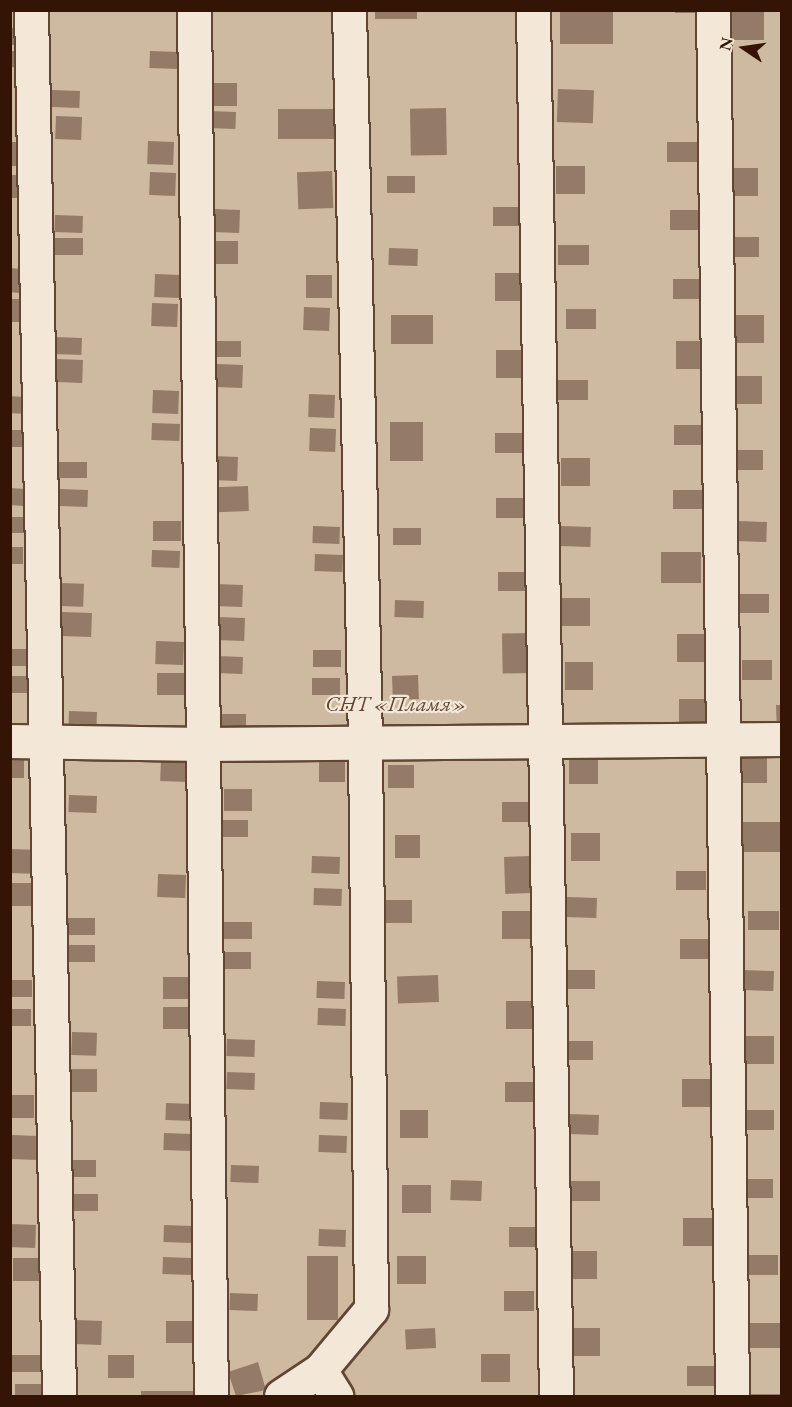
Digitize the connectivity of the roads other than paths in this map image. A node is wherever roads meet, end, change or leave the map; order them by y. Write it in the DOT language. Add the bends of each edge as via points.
graph roads {
  1 [pos="31,10"];
  2 [pos="194,10"];
  3 [pos="349,10"];
  4 [pos="534,10"];
  5 [pos="713,10"];
  6 [pos="721,738"];
  7 [pos="782,739"];
  8 [pos="10,741"];
  9 [pos="365,741"];
  10 [pos="45,742"];
  11 [pos="543,742"];
  12 [pos="203,744"];
  13 [pos="328,1383"];
  14 [pos="59,1396"];
  15 [pos="212,1396"];
  16 [pos="281,1396"];
  17 [pos="556,1396"];
  18 [pos="732,1396"];
  1 -- 10 [label="street"];
  2 -- 12 [label="street"];
  3 -- 9 [label="street"];
  4 -- 11 [label="street"];
  5 -- 6 [label="street"];
  6 -- 7 [label="street"];
  6 -- 11 [label="street"];
  6 -- 18 [label="street"];
  8 -- 10 [label="street"];
  9 -- 11 [label="street"];
  9 -- 12 [label="street"];
  9 -- 13 [label="street" via="371,1310"];
  10 -- 12 [label="street"];
  10 -- 14 [label="street"];
  11 -- 17 [label="street"];
  12 -- 15 [label="street"];
  13 -- 16 [label="street"];
}
